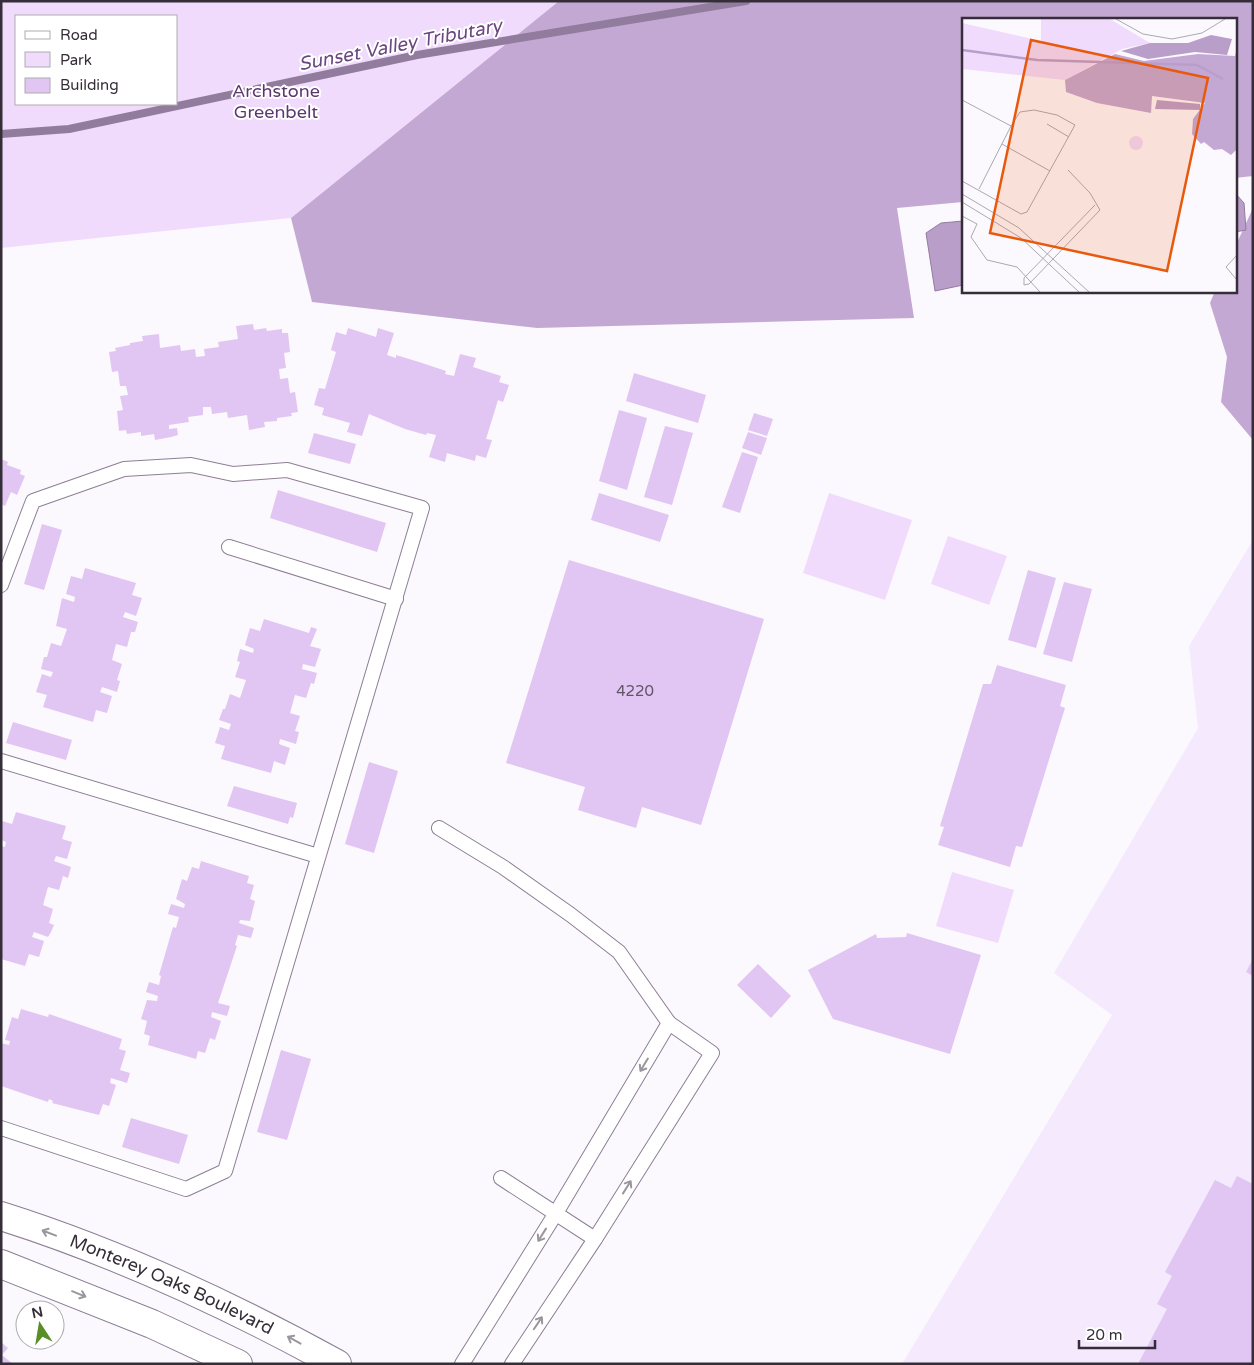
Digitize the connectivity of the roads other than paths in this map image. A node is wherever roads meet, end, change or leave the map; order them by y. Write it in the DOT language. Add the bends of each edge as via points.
graph roads {
  1 [pos="229,547"];
  2 [pos="1,585"];
  3 [pos="396,599"];
  4 [pos="1,761"];
  5 [pos="439,828"];
  6 [pos="318,856"];
  7 [pos="669,1023"];
  8 [pos="1,1128"];
  9 [pos="501,1178"];
  10 [pos="556,1213"];
  11 [pos="1,1216"];
  12 [pos="595,1238"];
  13 [pos="1,1264"];
  14 [pos="238,1364"];
  15 [pos="337,1364"];
  16 [pos="462,1364"];
  17 [pos="512,1364"];
  1 -- 3 [label="lane"];
  2 -- 3 [label="lane" via="33,500 124,469 191,465 233,474 287,470 422,508"];
  3 -- 6 [label="lane"];
  4 -- 6 [label="lane"];
  5 -- 7 [label="lane" via="503,867 619,952"];
  6 -- 8 [label="lane" via="225,1171 186,1189"];
  7 -- 10 [label="lane, one-way"];
  12 -- 7 [label="lane, one-way" via="712,1053"];
  9 -- 10 [label="lane"];
  10 -- 12 [label="lane"];
  10 -- 16 [label="lane, one-way"];
  15 -- 11 [label="street, Monterey Oaks Boulevard, one-way" via="191,1290"];
  17 -- 12 [label="lane, one-way"];
  13 -- 14 [label="street, one-way" via="152,1324"];
}
